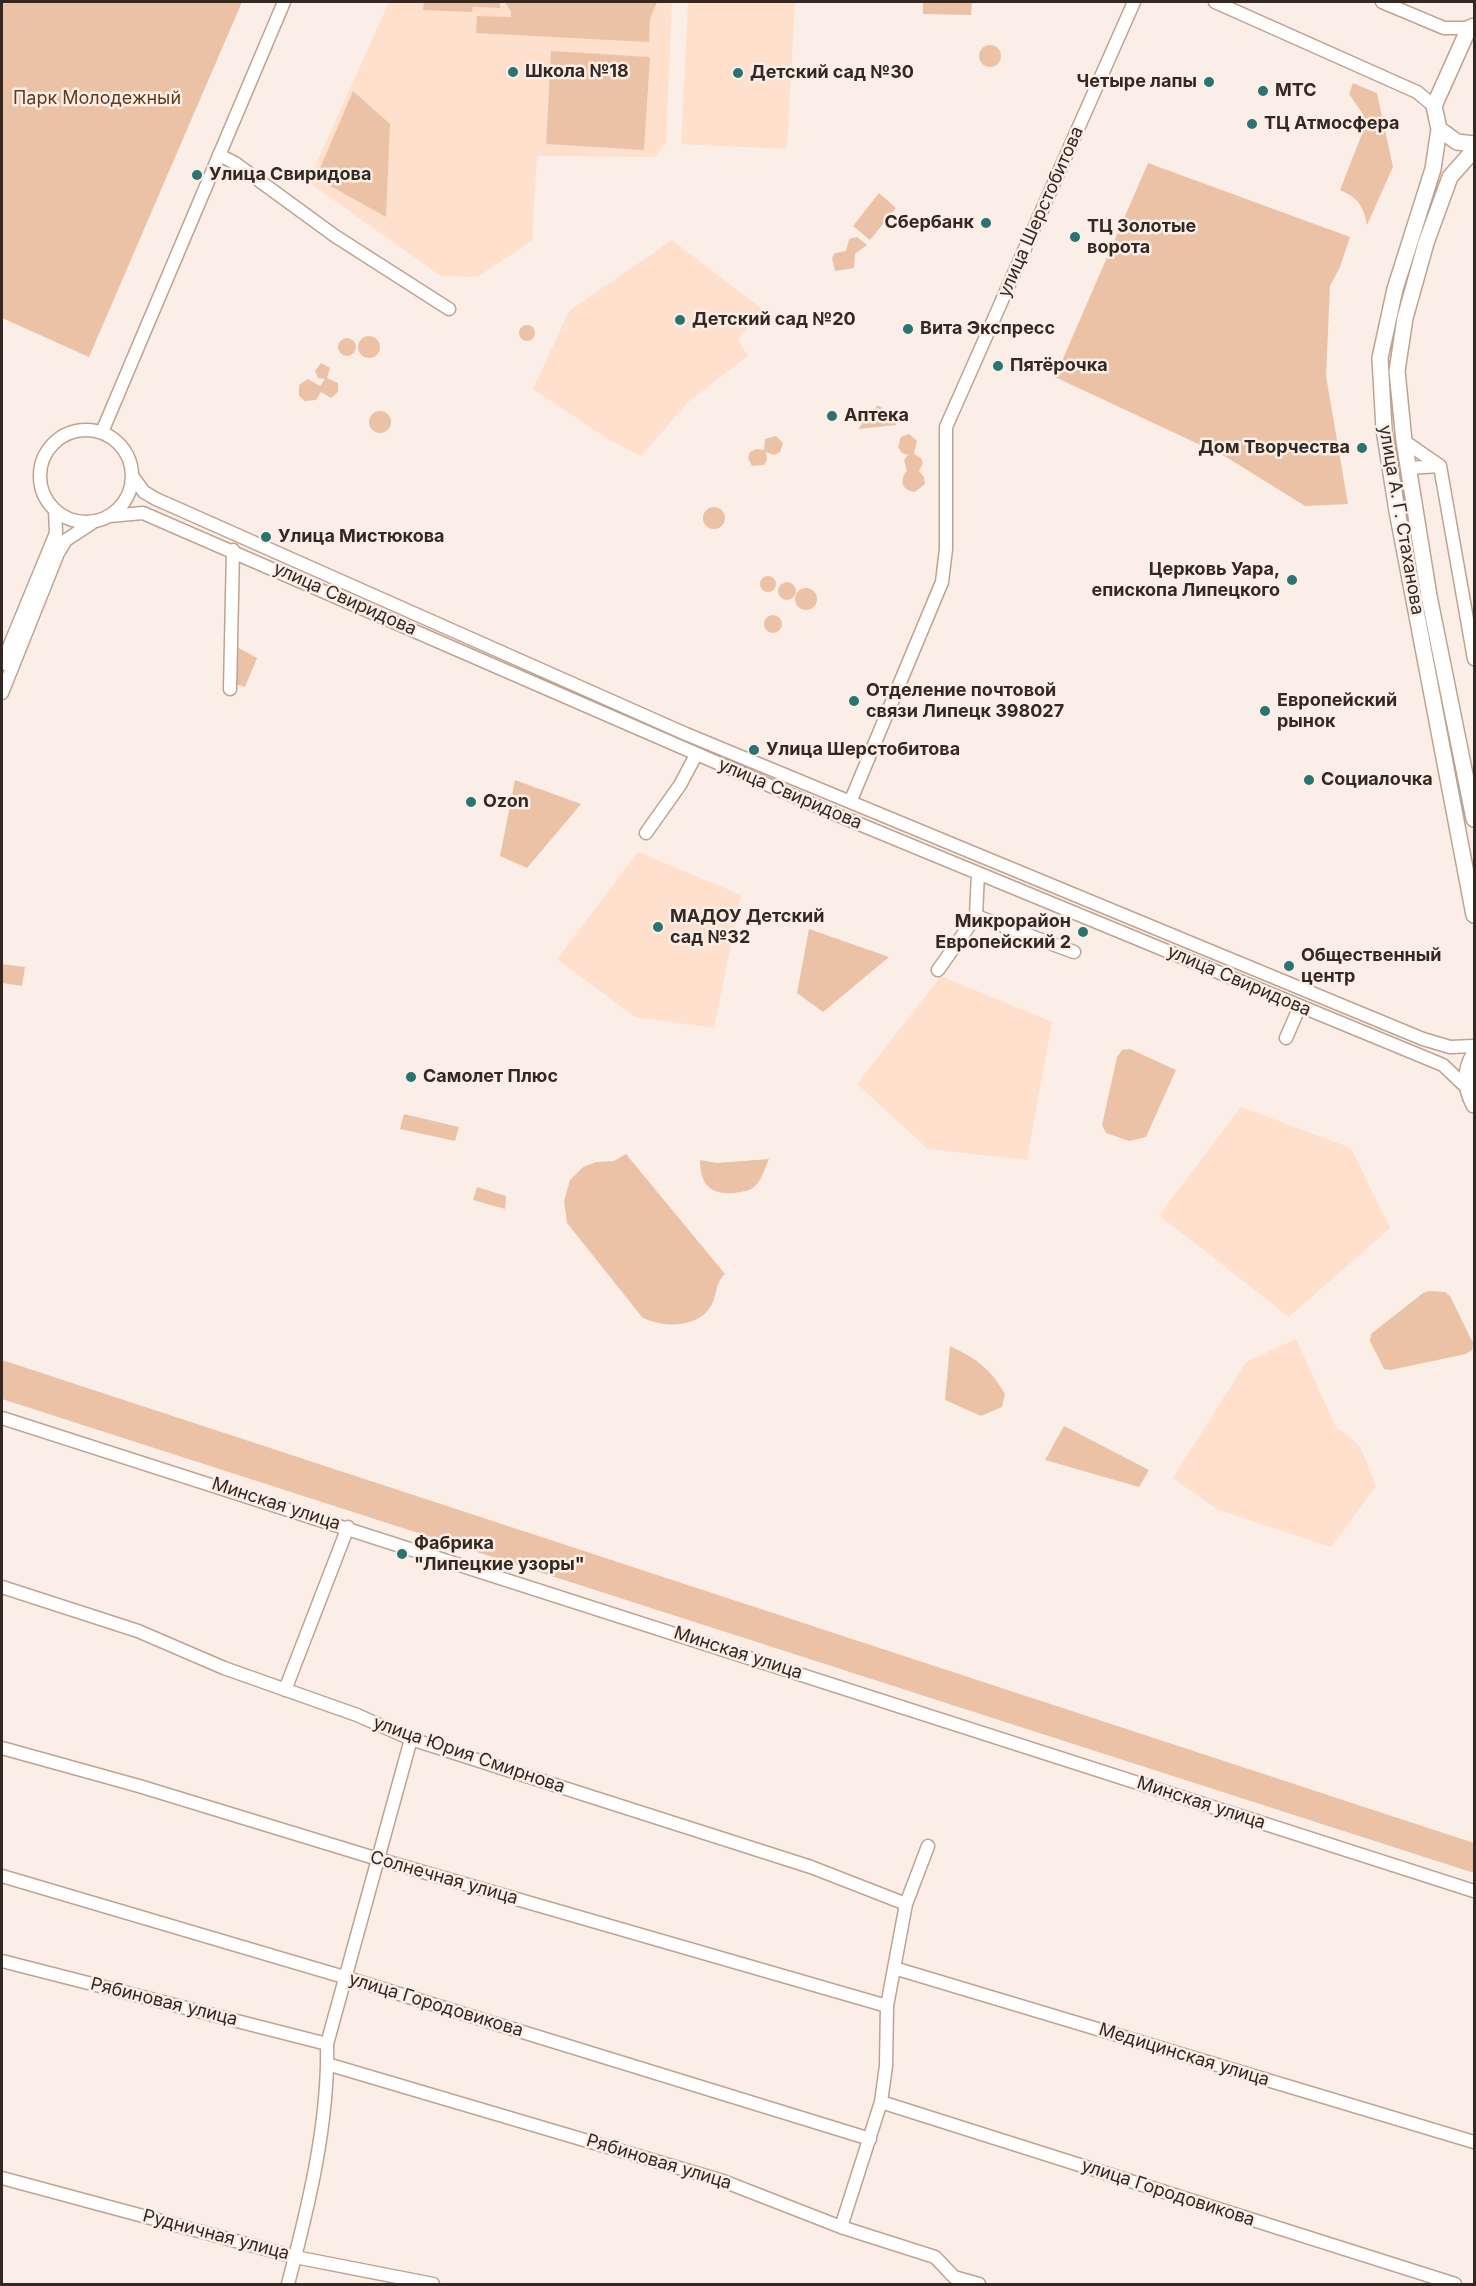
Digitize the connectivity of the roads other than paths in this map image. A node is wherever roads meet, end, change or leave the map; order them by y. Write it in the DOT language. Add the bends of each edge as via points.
graph roads {
  1 [pos="284,2"];
  2 [pos="1134,2"];
  3 [pos="1215,2"];
  4 [pos="1382,2"];
  5 [pos="1472,27"];
  6 [pos="1434,106"];
  7 [pos="1439,129"];
  8 [pos="1474,144"];
  9 [pos="1474,150"];
  10 [pos="219,155"];
  11 [pos="449,309"];
  12 [pos="102,432"];
  13 [pos="1404,441"];
  14 [pos="1440,466"];
  15 [pos="1408,468"];
  16 [pos="133,477"];
  17 [pos="55,510"];
  18 [pos="109,516"];
  19 [pos="93,522"];
  20 [pos="233,550"];
  21 [pos="1474,659"];
  22 [pos="2,664"];
  23 [pos="230,689"];
  24 [pos="2,693"];
  25 [pos="696,754"];
  26 [pos="851,800"];
  27 [pos="1474,819"];
  28 [pos="646,833"];
  29 [pos="978,873"];
  30 [pos="1474,915"];
  31 [pos="976,916"];
  32 [pos="1074,952"];
  33 [pos="938,970"];
  34 [pos="1300,1006"];
  35 [pos="1286,1038"];
  36 [pos="1474,1046"];
  37 [pos="1474,1054"];
  38 [pos="1467,1088"];
  39 [pos="1474,1105"];
  40 [pos="2,1418"];
  41 [pos="348,1527"];
  42 [pos="2,1587"];
  43 [pos="285,1690"];
  44 [pos="411,1739"];
  45 [pos="2,1748"];
  46 [pos="928,1846"];
  47 [pos="378,1859"];
  48 [pos="2,1876"];
  49 [pos="1474,1891"];
  50 [pos="906,1904"];
  51 [pos="2,1961"];
  52 [pos="894,1968"];
  53 [pos="344,1977"];
  54 [pos="887,2006"];
  55 [pos="327,2044"];
  56 [pos="327,2064"];
  57 [pos="881,2102"];
  58 [pos="870,2139"];
  59 [pos="1474,2142"];
  60 [pos="2,2178"];
  61 [pos="841,2227"];
  62 [pos="295,2257"];
  63 [pos="288,2284"];
  64 [pos="433,2284"];
  65 [pos="979,2284"];
  66 [pos="1455,2284"];
  1 -- 10 [label="street"];
  2 -- 26 [label="street, улица Шерстобитова" via="946,427 946,549 942,582"];
  3 -- 6 [label="street" via="1417,92"];
  4 -- 5 [label="street" via="1444,28"];
  5 -- 6 [label="main road"];
  6 -- 7 [label="main road"];
  7 -- 8 [label="main road" via="1457,142"];
  7 -- 30 [label="main road, улица А. Г. Стаханова" via="1433,169 1395,289 1380,358 1384,429 1397,511"];
  9 -- 13 [label="main road, улица А. Г. Стаханова" via="1450,177 1405,318 1397,371"];
  10 -- 11 [label="street"];
  10 -- 12 [label="street"];
  12 -- 16 [label="street" via="123,447"];
  12 -- 17 [label="street" via="68,434 51,446 42,462 40,478 45,498"];
  13 -- 14 [label="street"];
  13 -- 15 [label="main road, улица А. Г. Стаханова"];
  14 -- 15 [label="street"];
  14 -- 21 [label="street"];
  15 -- 27 [label="main road, улица А. Г. Стаханова" via="1429,596"];
  16 -- 18 [label="street" via="123,501"];
  16 -- 26 [label="street, улица Свиридова" via="144,492 156,499 686,734"];
  17 -- 19 [label="street" via="65,518"];
  17 -- 22 [label="street" via="56,533"];
  18 -- 19 [label="street"];
  18 -- 20 [label="street, улица Свиридова" via="143,513"];
  19 -- 24 [label="street" via="66,540 58,553"];
  20 -- 23 [label="street"];
  20 -- 25 [label="street, улица Свиридова"];
  25 -- 28 [label="street" via="680,785"];
  25 -- 29 [label="street, улица Свиридова"];
  26 -- 36 [label="street, улица Свиридова" via="1424,1039 1450,1047"];
  29 -- 31 [label="street"];
  29 -- 34 [label="street, улица Свиридова"];
  31 -- 32 [label="street"];
  31 -- 33 [label="street"];
  34 -- 35 [label="street"];
  34 -- 38 [label="street, улица Свиридова" via="1443,1065"];
  37 -- 38 [label="main road" via="1468,1065"];
  38 -- 39 [label="main road"];
  40 -- 41 [label="street, Минская улица"];
  41 -- 43 [label="street"];
  41 -- 49 [label="street, Минская улица"];
  42 -- 43 [label="street, улица Юрия Смирнова" via="138,1631"];
  43 -- 44 [label="street, улица Юрия Смирнова"];
  44 -- 47 [label="street"];
  44 -- 50 [label="street, улица Юрия Смирнова" via="811,1868"];
  45 -- 47 [label="street, Солнечная улица"];
  46 -- 50 [label="street"];
  47 -- 53 [label="street"];
  47 -- 54 [label="street, Солнечная улица"];
  48 -- 53 [label="street, улица Городовикова"];
  50 -- 52 [label="street"];
  51 -- 55 [label="street, Рябиновая улица"];
  52 -- 54 [label="street"];
  52 -- 59 [label="street, Медицинская улица"];
  53 -- 55 [label="street"];
  53 -- 58 [label="street, улица Городовикова"];
  54 -- 57 [label="street"];
  55 -- 56 [label="street"];
  56 -- 61 [label="street, Рябиновая улица" via="723,2181"];
  56 -- 62 [label="street" via="318,2147"];
  57 -- 58 [label="street"];
  57 -- 66 [label="street, улица Городовикова"];
  58 -- 61 [label="street"];
  60 -- 62 [label="street, Рудничная улица"];
  61 -- 65 [label="street, Рябиновая улица" via="935,2257 954,2277"];
  62 -- 63 [label="street"];
  62 -- 64 [label="street, Рудничная улица"];
}
